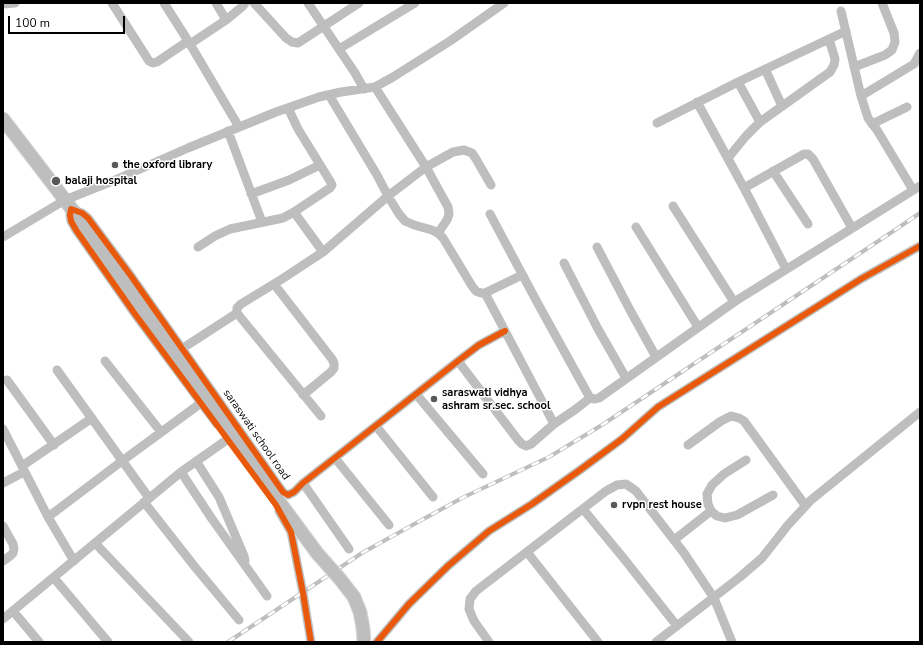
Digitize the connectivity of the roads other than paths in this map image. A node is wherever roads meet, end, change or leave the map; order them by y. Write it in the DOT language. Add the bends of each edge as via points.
graph roads {
  1 [pos="15,3"];
  2 [pos="112,3"];
  3 [pos="164,3"];
  4 [pos="216,3"];
  5 [pos="245,3"];
  6 [pos="254,3"];
  7 [pos="308,3"];
  8 [pos="359,3"];
  9 [pos="415,3"];
  10 [pos="882,3"];
  11 [pos="3,4"];
  12 [pos="502,4"];
  13 [pos="841,11"];
  14 [pos="226,20"];
  15 [pos="323,26"];
  16 [pos="846,31"];
  17 [pos="829,39"];
  18 [pos="189,43"];
  19 [pos="339,49"];
  20 [pos="920,53"];
  21 [pos="854,67"];
  22 [pos="765,69"];
  23 [pos="738,82"];
  24 [pos="375,87"];
  25 [pos="364,89"];
  26 [pos="329,95"];
  27 [pos="861,96"];
  28 [pos="697,102"];
  29 [pos="782,106"];
  30 [pos="907,107"];
  31 [pos="288,108"];
  32 [pos="3,119"];
  33 [pos="760,122"];
  34 [pos="657,123"];
  35 [pos="872,124"];
  36 [pos="239,127"];
  37 [pos="228,131"];
  38 [pos="728,158"];
  39 [pos="320,165"];
  40 [pos="426,167"];
  41 [pos="773,171"];
  42 [pos="491,185"];
  43 [pos="744,188"];
  44 [pos="916,188"];
  45 [pos="251,194"];
  46 [pos="388,196"];
  47 [pos="68,204"];
  48 [pos="673,206"];
  49 [pos="294,212"];
  50 [pos="490,214"];
  51 [pos="262,222"];
  52 [pos="808,224"];
  53 [pos="636,227"];
  54 [pos="852,228"];
  55 [pos="438,233"];
  56 [pos="3,237"];
  57 [pos="920,246"];
  58 [pos="198,247"];
  59 [pos="597,247"];
  60 [pos="323,252"];
  61 [pos="564,263"];
  62 [pos="786,269"];
  63 [pos="522,275"];
  64 [pos="274,284"];
  65 [pos="485,293"];
  66 [pos="734,302"];
  67 [pos="237,313"];
  68 [pos="698,328"];
  69 [pos="505,331"];
  70 [pos="182,348"];
  71 [pos="656,357"];
  72 [pos="105,361"];
  73 [pos="458,361"];
  74 [pos="57,370"];
  75 [pos="626,378"];
  76 [pos="7,380"];
  77 [pos="416,394"];
  78 [pos="303,395"];
  79 [pos="590,398"];
  80 [pos="201,403"];
  81 [pos="920,412"];
  82 [pos="321,416"];
  83 [pos="92,418"];
  84 [pos="554,424"];
  85 [pos="376,426"];
  86 [pos="3,428"];
  87 [pos="160,432"];
  88 [pos="228,439"];
  89 [pos="54,445"];
  90 [pos="688,445"];
  91 [pos="335,458"];
  92 [pos="746,460"];
  93 [pos="122,461"];
  94 [pos="196,462"];
  95 [pos="23,469"];
  96 [pos="181,472"];
  97 [pos="483,474"];
  98 [pos="3,483"];
  99 [pos="303,483"];
  100 [pos="773,495"];
  101 [pos="433,497"];
  102 [pos="146,500"];
  103 [pos="805,506"];
  104 [pos="583,509"];
  105 [pos="711,511"];
  106 [pos="48,517"];
  107 [pos="389,525"];
  108 [pos="3,526"];
  109 [pos="674,540"];
  110 [pos="95,543"];
  111 [pos="349,549"];
  112 [pos="527,552"];
  113 [pos="3,561"];
  114 [pos="74,561"];
  115 [pos="247,568"];
  116 [pos="54,578"];
  117 [pos="267,596"];
  118 [pos="714,598"];
  119 [pos="13,611"];
  120 [pos="3,619"];
  121 [pos="239,620"];
  122 [pos="677,626"];
  123 [pos="39,642"];
  124 [pos="108,642"];
  125 [pos="189,642"];
  126 [pos="311,642"];
  127 [pos="364,642"];
  128 [pos="377,642"];
  129 [pos="489,642"];
  130 [pos="598,642"];
  131 [pos="656,642"];
  132 [pos="732,642"];
  1 -- 11 [label="street"];
  2 -- 18 [label="street" via="149,61 157,62"];
  3 -- 18 [label="street"];
  4 -- 14 [label="street"];
  5 -- 14 [label="street"];
  6 -- 15 [label="street" via="292,42 298,42"];
  7 -- 15 [label="street"];
  8 -- 15 [label="street"];
  9 -- 19 [label="street"];
  10 -- 21 [label="street" via="894,33 895,42 892,50"];
  12 -- 24 [label="street" via="450,41"];
  13 -- 16 [label="street"];
  14 -- 18 [label="street"];
  15 -- 19 [label="street"];
  16 -- 17 [label="street"];
  16 -- 21 [label="street"];
  17 -- 22 [label="street"];
  17 -- 29 [label="street" via="835,59 830,72"];
  18 -- 36 [label="street"];
  19 -- 25 [label="street"];
  20 -- 27 [label="street" via="914,64"];
  21 -- 27 [label="street"];
  22 -- 23 [label="street"];
  22 -- 29 [label="street"];
  23 -- 28 [label="street"];
  23 -- 33 [label="street"];
  24 -- 25 [label="street"];
  24 -- 40 [label="street"];
  25 -- 26 [label="street"];
  26 -- 31 [label="street"];
  26 -- 46 [label="street"];
  27 -- 35 [label="street"];
  28 -- 34 [label="street"];
  28 -- 38 [label="street"];
  29 -- 33 [label="street"];
  30 -- 35 [label="street"];
  31 -- 36 [label="street"];
  31 -- 39 [label="street"];
  32 -- 47 [label="highway"];
  33 -- 38 [label="street"];
  35 -- 44 [label="street"];
  36 -- 37 [label="street"];
  37 -- 45 [label="street"];
  37 -- 47 [label="street"];
  38 -- 43 [label="street"];
  39 -- 45 [label="street"];
  39 -- 49 [label="street" via="332,185"];
  40 -- 42 [label="street" via="453,152 464,150 472,153"];
  40 -- 46 [label="street"];
  40 -- 55 [label="street" via="448,207 447,220"];
  41 -- 43 [label="street"];
  41 -- 52 [label="street"];
  41 -- 54 [label="street" via="808,154"];
  43 -- 62 [label="street"];
  44 -- 54 [label="street"];
  45 -- 51 [label="street"];
  46 -- 55 [label="street" via="405,221"];
  46 -- 60 [label="street"];
  47 -- 56 [label="street"];
  47 -- 70 [label="street, saraswati school road" via="88,218"];
  47 -- 80 [label="street" via="71,222 76,230"];
  47 -- 127 [label="highway, bridge" via="286,512 354,597 360,612"];
  48 -- 66 [label="street"];
  49 -- 51 [label="street" via="283,218"];
  49 -- 60 [label="street"];
  50 -- 63 [label="street"];
  51 -- 58 [label="street" via="230,229"];
  53 -- 68 [label="street"];
  54 -- 62 [label="street"];
  55 -- 65 [label="street" via="472,286 476,291"];
  57 -- 128 [label="street" via="855,283 658,407 622,439 580,470 489,531 409,604"];
  59 -- 71 [label="street"];
  60 -- 64 [label="street"];
  61 -- 75 [label="street"];
  62 -- 66 [label="street"];
  63 -- 65 [label="street"];
  63 -- 79 [label="street"];
  64 -- 67 [label="street" via="241,304 237,308"];
  64 -- 78 [label="street" via="334,363 331,372"];
  65 -- 69 [label="street"];
  66 -- 68 [label="street"];
  67 -- 70 [label="street"];
  67 -- 78 [label="street"];
  68 -- 71 [label="street"];
  69 -- 73 [label="street, saraswati school road"];
  69 -- 84 [label="street"];
  70 -- 99 [label="street, saraswati school road" via="283,492 288,495"];
  71 -- 75 [label="street"];
  72 -- 87 [label="street"];
  73 -- 77 [label="street, saraswati school road"];
  73 -- 84 [label="street" via="522,444 531,444"];
  74 -- 83 [label="street"];
  75 -- 79 [label="street" via="599,398"];
  76 -- 89 [label="street"];
  77 -- 85 [label="street, saraswati school road"];
  77 -- 97 [label="street"];
  78 -- 82 [label="street"];
  79 -- 84 [label="street"];
  80 -- 87 [label="street"];
  80 -- 88 [label="street"];
  81 -- 103 [label="street"];
  83 -- 89 [label="street"];
  83 -- 93 [label="street"];
  85 -- 91 [label="street, saraswati school road"];
  85 -- 101 [label="street"];
  86 -- 95 [label="street"];
  87 -- 93 [label="street"];
  88 -- 94 [label="street"];
  88 -- 126 [label="street" via="276,505 291,532"];
  89 -- 95 [label="street"];
  90 -- 103 [label="street" via="721,421 731,416 739,418 744,421"];
  91 -- 99 [label="street, saraswati school road"];
  91 -- 107 [label="street"];
  92 -- 105 [label="street" via="712,485 707,494"];
  93 -- 102 [label="street"];
  93 -- 106 [label="street"];
  94 -- 96 [label="street"];
  94 -- 115 [label="street" via="219,497"];
  95 -- 98 [label="street"];
  95 -- 106 [label="street"];
  96 -- 102 [label="street"];
  96 -- 115 [label="street"];
  99 -- 111 [label="street"];
  100 -- 105 [label="street" via="726,518"];
  102 -- 110 [label="street"];
  102 -- 121 [label="street" via="195,567"];
  103 -- 118 [label="street" via="762,558"];
  104 -- 109 [label="street" via="606,491 617,485 626,484 636,491"];
  104 -- 112 [label="street"];
  104 -- 122 [label="street"];
  105 -- 109 [label="street"];
  106 -- 114 [label="street"];
  108 -- 113 [label="street" via="14,549"];
  109 -- 118 [label="street"];
  110 -- 114 [label="street"];
  110 -- 125 [label="street"];
  112 -- 129 [label="street" via="476,591 470,599 469,608 474,621"];
  112 -- 130 [label="street"];
  114 -- 116 [label="street"];
  115 -- 117 [label="street"];
  116 -- 119 [label="street"];
  116 -- 124 [label="street"];
  118 -- 122 [label="street"];
  118 -- 132 [label="street"];
  119 -- 120 [label="street"];
  119 -- 123 [label="street"];
  122 -- 131 [label="street"];
}
